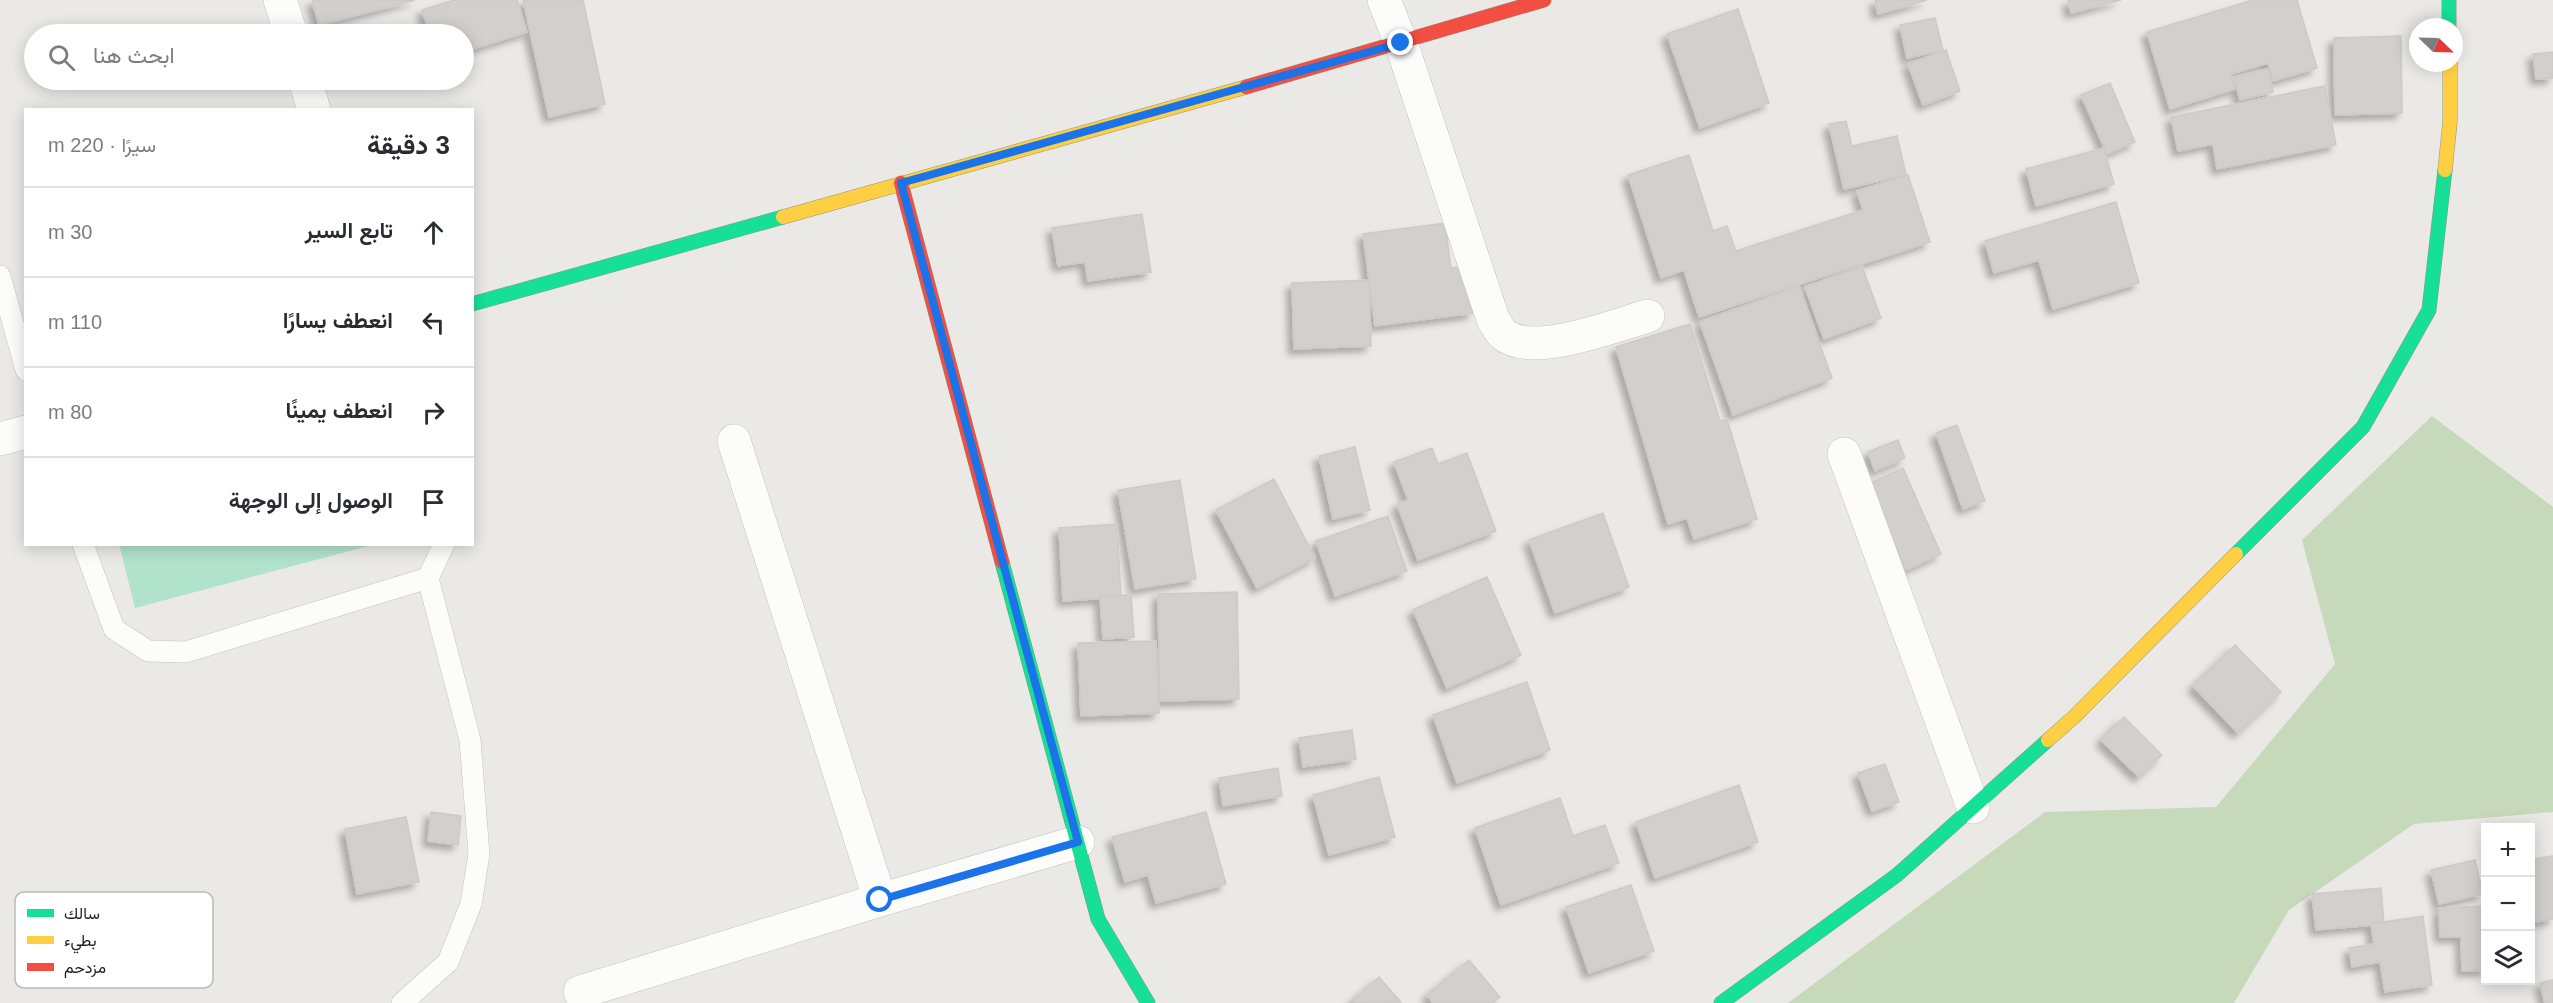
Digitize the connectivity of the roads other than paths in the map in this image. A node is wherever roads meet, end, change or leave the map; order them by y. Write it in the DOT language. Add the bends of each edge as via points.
graph roads {
  1 [pos="280,0"];
  2 [pos="1384,0"];
  3 [pos="1544,0"];
  4 [pos="2449,0"];
  5 [pos="2450,18"];
  6 [pos="288,24"];
  7 [pos="1401,43"];
  8 [pos="2450,72"];
  9 [pos="308,90"];
  10 [pos="313,108"];
  11 [pos="901,183"];
  12 [pos="0,276"];
  13 [pos="474,303"];
  14 [pos="1648,316"];
  15 [pos="24,363"];
  16 [pos="24,433"];
  17 [pos="0,439"];
  18 [pos="734,441"];
  19 [pos="1844,454"];
  20 [pos="84,546"];
  21 [pos="443,546"];
  22 [pos="428,578"];
  23 [pos="1973,807"];
  24 [pos="1078,842"];
  25 [pos="880,900"];
  26 [pos="580,992"];
  27 [pos="402,1003"];
  28 [pos="1148,1003"];
  29 [pos="1721,1003"];
  1 -- 6 [label="street"];
  2 -- 7 [label="street"];
  3 -- 7 [label="street"];
  4 -- 5 [label="street"];
  7 -- 11 [label="street"];
  7 -- 14 [label="street" via="1493,319 1503,334 1518,342 1547,344"];
  8 -- 23 [label="street" via="2450,122 2429,310 2363,427 2075,716"];
  9 -- 10 [label="street"];
  11 -- 13 [label="street"];
  11 -- 24 [label="street"];
  12 -- 15 [label="lane"];
  16 -- 17 [label="street"];
  18 -- 25 [label="street"];
  19 -- 23 [label="street"];
  20 -- 22 [label="lane" via="114,629 148,651 186,652"];
  21 -- 22 [label="lane"];
  22 -- 27 [label="lane" via="470,740 479,854 471,904 448,962"];
  23 -- 29 [label="street" via="1897,875"];
  24 -- 25 [label="street"];
  24 -- 28 [label="street" via="1098,919"];
  25 -- 26 [label="street"];
}
